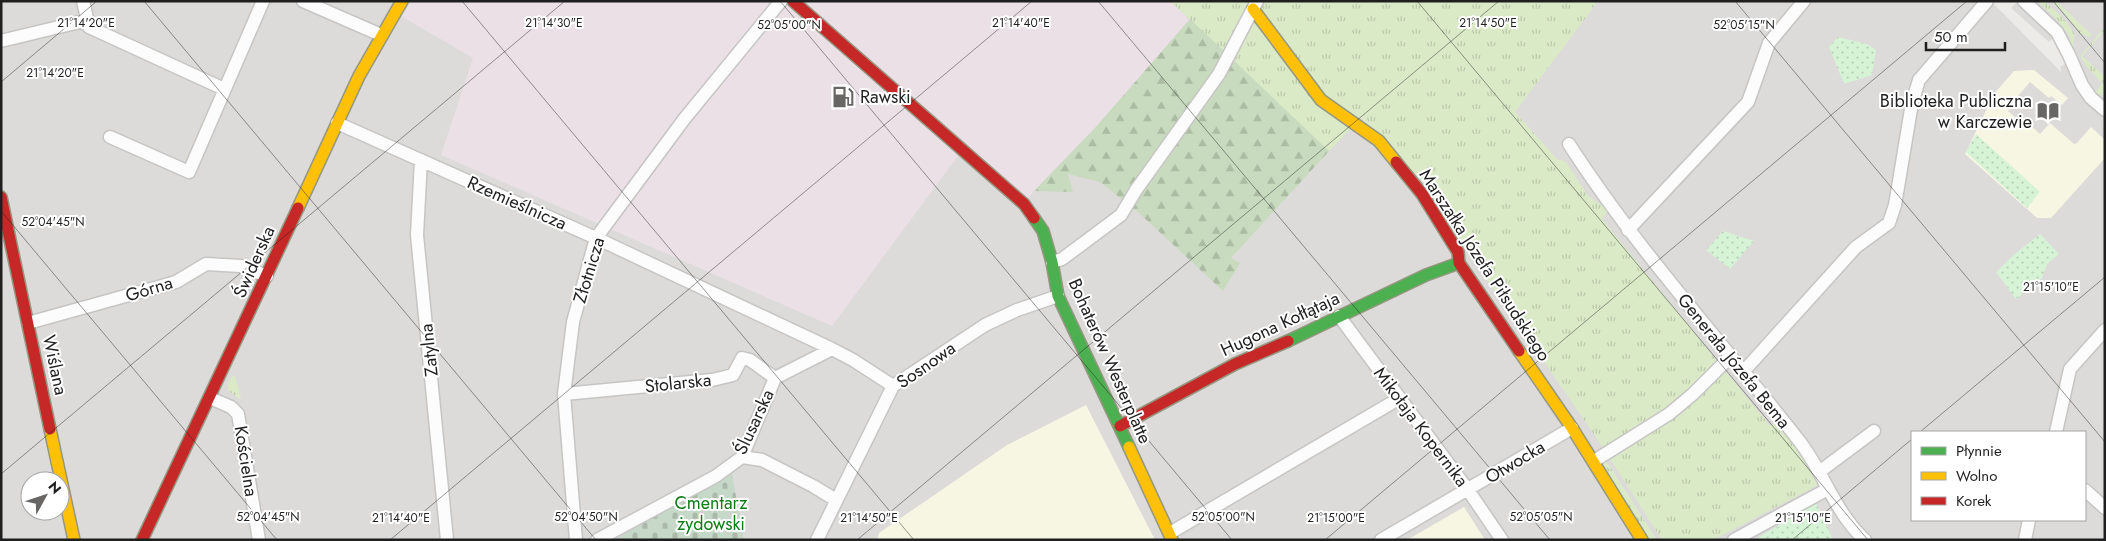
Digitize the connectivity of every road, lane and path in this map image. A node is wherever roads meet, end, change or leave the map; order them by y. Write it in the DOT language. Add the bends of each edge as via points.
graph roads {
  1 [pos="83,1"];
  2 [pos="262,1"];
  3 [pos="303,1"];
  4 [pos="402,1"];
  5 [pos="781,1"];
  6 [pos="792,1"];
  7 [pos="1804,1"];
  8 [pos="1987,1"];
  9 [pos="2024,1"];
  10 [pos="1255,5"];
  11 [pos="88,20"];
  12 [pos="380,35"];
  13 [pos="1,41"];
  14 [pos="224,89"];
  15 [pos="2105,110"];
  16 [pos="337,123"];
  17 [pos="110,137"];
  18 [pos="1569,144"];
  19 [pos="420,160"];
  20 [pos="1,197"];
  21 [pos="1628,230"];
  22 [pos="596,238"];
  23 [pos="1052,262"];
  24 [pos="1459,263"];
  25 [pos="266,276"];
  26 [pos="1058,296"];
  27 [pos="1339,316"];
  28 [pos="28,323"];
  29 [pos="2105,330"];
  30 [pos="832,349"];
  31 [pos="1730,356"];
  32 [pos="1743,372"];
  33 [pos="775,378"];
  34 [pos="893,386"];
  35 [pos="564,394"];
  36 [pos="210,398"];
  37 [pos="1400,398"];
  38 [pos="1120,426"];
  39 [pos="1572,428"];
  40 [pos="1874,430"];
  41 [pos="2056,431"];
  42 [pos="742,457"];
  43 [pos="1594,461"];
  44 [pos="1819,472"];
  45 [pos="1468,490"];
  46 [pos="1828,490"];
  47 [pos="2086,491"];
  48 [pos="836,500"];
  49 [pos="2105,508"];
  50 [pos="2029,521"];
  51 [pos="1171,537"];
  52 [pos="74,540"];
  53 [pos="142,540"];
  54 [pos="259,540"];
  55 [pos="447,540"];
  56 [pos="576,540"];
  57 [pos="597,540"];
  58 [pos="816,540"];
  59 [pos="1381,540"];
  60 [pos="1502,540"];
  61 [pos="1642,540"];
  62 [pos="1734,540"];
  63 [pos="1865,540"];
  64 [pos="2025,540"];
  1 -- 11 [label="street"];
  2 -- 14 [label="street"];
  3 -- 12 [label="street"];
  4 -- 12 [label="street, Świderska"];
  5 -- 22 [label="street, Złotnicza" via="685,118"];
  6 -- 23 [label="street, Bohaterów Westerplatte" via="1024,204 1043,231"];
  7 -- 21 [label="street" via="1769,43 1748,102"];
  8 -- 32 [label="street" via="1919,80 1889,222 1856,247"];
  9 -- 15 [label="street" via="2057,32 2082,85"];
  10 -- 23 [label="street" via="1219,74 1136,190 1122,215 1062,260"];
  10 -- 24 [label="street, Marszałka Józefa Piłsudskiego" via="1321,100 1379,141 1422,194 1458,252"];
  11 -- 13 [label="street"];
  11 -- 14 [label="street" via="89,28"];
  12 -- 16 [label="street, Świderska"];
  14 -- 17 [label="street" via="189,172"];
  16 -- 19 [label="street, Rzemieślnicza"];
  16 -- 25 [label="street, Świderska"];
  18 -- 21 [label="street, Generała Józefa Bema"];
  19 -- 22 [label="street, Rzemieślnicza"];
  19 -- 55 [label="street, Zatylna" via="417,235"];
  20 -- 28 [label="street, Wiślana"];
  21 -- 31 [label="street, Generała Józefa Bema"];
  22 -- 30 [label="street, Rzemieślnicza"];
  22 -- 35 [label="street, Złotnicza" via="573,322"];
  23 -- 26 [label="street, Bohaterów Westerplatte"];
  24 -- 27 [label="street, Hugona Kołłątaja"];
  24 -- 39 [label="street, Marszałka Józefa Piłsudskiego"];
  25 -- 28 [label="street, Górna" via="241,266 206,264 176,282"];
  25 -- 36 [label="street, Świderska"];
  26 -- 34 [label="street, Sosnowa" via="1016,310 984,326"];
  26 -- 38 [label="street, Bohaterów Westerplatte"];
  27 -- 37 [label="street, Mikołaja Kopernika"];
  27 -- 38 [label="street, Hugona Kołłątaja" via="1235,364"];
  28 -- 52 [label="street, Wiślana"];
  29 -- 41 [label="street" via="2070,369"];
  30 -- 33 [label="street, Ślusarska"];
  30 -- 34 [label="street, Rzemieślnicza"];
  31 -- 32 [label="street, Generała Józefa Bema"];
  31 -- 43 [label="street" via="1669,414"];
  32 -- 44 [label="street, Generała Józefa Bema" via="1801,444"];
  33 -- 35 [label="street, Stolarska" via="742,358 733,375 712,380"];
  33 -- 42 [label="street, Ślusarska"];
  34 -- 48 [label="street, Sosnowa"];
  35 -- 56 [label="street, Złotnicza"];
  36 -- 53 [label="street, Świderska"];
  36 -- 54 [label="street, Kościelna" via="231,407 238,414"];
  37 -- 45 [label="street, Mikołaja Kopernika"];
  37 -- 51 [label="street"];
  38 -- 51 [label="street, Bohaterów Westerplatte"];
  39 -- 43 [label="street, Marszałka Józefa Piłsudskiego"];
  39 -- 45 [label="street, Otwocka"];
  40 -- 44 [label="street"];
  42 -- 48 [label="street" via="762,460"];
  42 -- 57 [label="street, Ślusarska" via="716,476"];
  43 -- 61 [label="street, Marszałka Józefa Piłsudskiego"];
  44 -- 46 [label="street, Generała Józefa Bema"];
  45 -- 59 [label="street, Otwocka"];
  45 -- 60 [label="street, Mikołaja Kopernika"];
  46 -- 62 [label="street"];
  46 -- 63 [label="street, Generała Józefa Bema" via="1851,527"];
  47 -- 49 [label="street"];
  48 -- 58 [label="street, Sosnowa"];
  50 -- 64 [label="street"];
}
